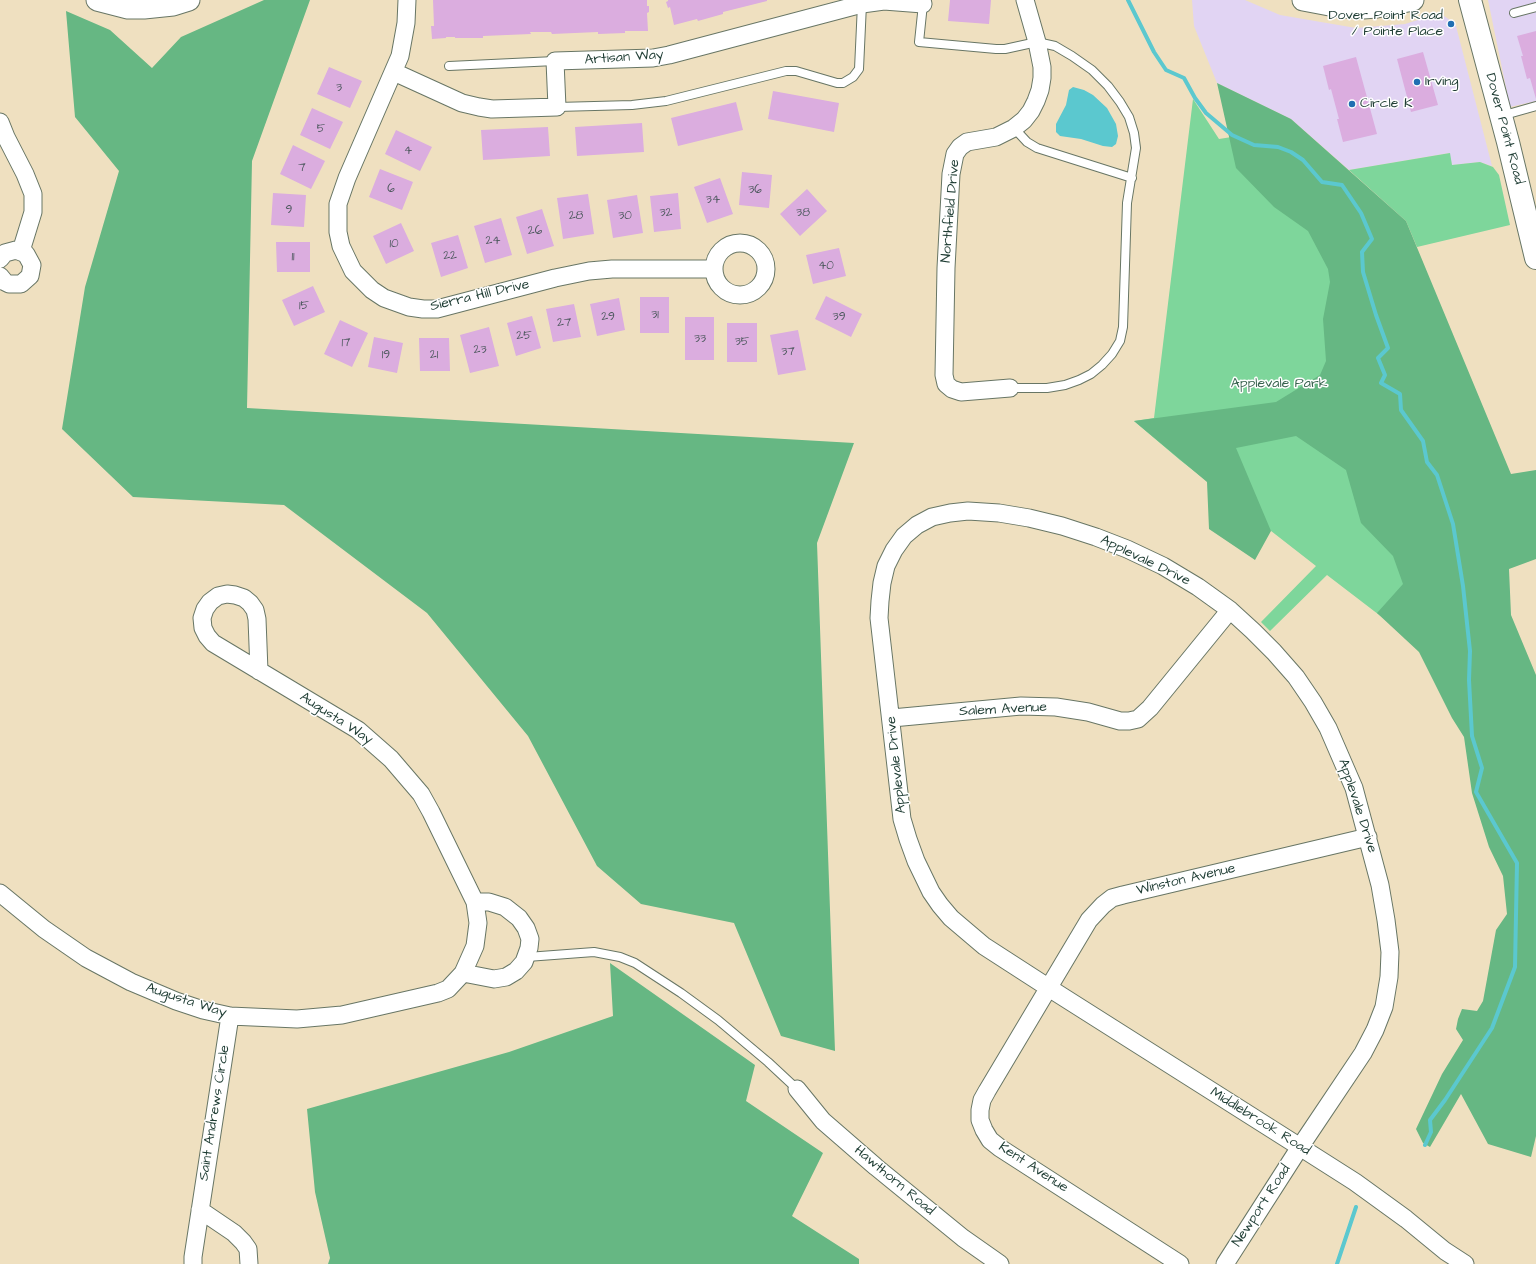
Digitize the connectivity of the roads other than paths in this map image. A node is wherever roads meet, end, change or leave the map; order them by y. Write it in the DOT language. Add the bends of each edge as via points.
graph roads {
  1 [pos="97,0"];
  2 [pos="188,0"];
  3 [pos="407,0"];
  4 [pos="1025,0"];
  5 [pos="1303,0"];
  6 [pos="1413,0"];
  7 [pos="1470,0"];
  8 [pos="922,2"];
  9 [pos="862,4"];
  10 [pos="1364,4"];
  11 [pos="1536,7"];
  12 [pos="1514,13"];
  13 [pos="1037,42"];
  14 [pos="555,61"];
  15 [pos="449,66"];
  16 [pos="394,72"];
  17 [pos="1536,106"];
  18 [pos="557,107"];
  19 [pos="1501,116"];
  20 [pos="0,122"];
  21 [pos="1014,128"];
  22 [pos="1132,178"];
  23 [pos="21,252"];
  24 [pos="1536,258"];
  25 [pos="0,259"];
  26 [pos="714,269"];
  27 [pos="0,276"];
  28 [pos="1010,388"];
  29 [pos="1230,610"];
  30 [pos="260,671"];
  31 [pos="892,718"];
  32 [pos="1368,837"];
  33 [pos="0,894"];
  34 [pos="475,902"];
  35 [pos="527,957"];
  36 [pos="464,973"];
  37 [pos="1049,988"];
  38 [pos="230,1016"];
  39 [pos="797,1089"];
  40 [pos="1300,1147"];
  41 [pos="200,1210"];
  42 [pos="193,1264"];
  43 [pos="249,1264"];
  44 [pos="1000,1264"];
  45 [pos="1180,1264"];
  46 [pos="1225,1264"];
  47 [pos="1465,1264"];
  1 -- 2 [label="street" via="128,8 173,5"];
  3 -- 16 [label="street, Sierra Hill Drive" via="404,39"];
  4 -- 13 [label="street, Northfield Drive"];
  5 -- 10 [label="street" via="1340,7"];
  6 -- 10 [label="street" via="1376,7"];
  7 -- 19 [label="main road, Dover Point Road"];
  8 -- 9 [label="street, Artisan Way" via="884,1"];
  8 -- 13 [label="lane" via="919,42 1005,49"];
  9 -- 14 [label="street, Artisan Way" via="669,55 636,59"];
  9 -- 18 [label="lane" via="859,69 853,77 843,83 796,71 666,101 632,105"];
  11 -- 12 [label="lane"];
  13 -- 21 [label="street, Northfield Drive" via="1042,67 1040,90 1031,111"];
  13 -- 22 [label="lane" via="1055,46 1092,70 1120,102 1129,117 1134,133 1136,148"];
  14 -- 15 [label="lane"];
  14 -- 18 [label="street"];
  16 -- 18 [label="street" via="479,107"];
  16 -- 26 [label="street, Sierra Hill Drive" via="341,191 337,218 341,246 353,270 372,290 384,298 409,307 437,308 590,271"];
  17 -- 19 [label="lane"];
  19 -- 24 [label="main road, Dover Point Road"];
  20 -- 23 [label="street" via="33,194 33,212"];
  21 -- 22 [label="lane" via="1027,142 1037,148"];
  21 -- 28 [label="street, Northfield Drive" via="996,137 967,142 955,154 951,174 946,268 944,375 946,384 961,392"];
  22 -- 28 [label="lane" via="1127,204 1123,327 1120,341 1112,354 1091,374 1064,385 1047,388"];
  23 -- 25 [label="street" via="10,251"];
  23 -- 27 [label="street" via="26,254 32,265 32,271 26,281 21,284 10,284"];
  29 -- 31 [label="street, Salem Avenue" via="1150,708 1138,718 1129,721 1056,707 1021,706"];
  29 -- 31 [label="street, Applevale Drive" via="1163,566 1127,549 1062,526 999,513 950,513 932,517 904,536 886,566 882,583 880,618"];
  29 -- 32 [label="street, Applevale Drive" via="1274,652 1313,702 1342,757"];
  30 -- 30 [label="street, Augusta Way" via="255,610 240,596 218,596 205,609 203,623 207,636 213,643"];
  30 -- 34 [label="street, Augusta Way" via="358,730 391,759 421,794"];
  31 -- 37 [label="street, Applevale Drive" via="902,819 916,861 931,892 964,930"];
  32 -- 37 [label="street, Winston Avenue" via="1112,898 1092,916"];
  32 -- 40 [label="street, Applevale Drive" via="1380,885 1390,952 1390,977 1384,1007 1364,1052"];
  33 -- 38 [label="street, Augusta Way" via="86,958 130,982 176,1001"];
  34 -- 35 [label="street" via="489,902 505,908 519,918 530,939"];
  34 -- 36 [label="street, Augusta Way" via="478,923 475,946"];
  35 -- 36 [label="street" via="516,971 506,977 494,979"];
  35 -- 39 [label="lane" via="594,952 635,963 712,1016"];
  36 -- 38 [label="street, Augusta Way" via="448,989 438,993 342,1015 297,1019"];
  37 -- 40 [label="street, Middlebrook Road"];
  37 -- 45 [label="street, Kent Avenue" via="987,1091 980,1110 984,1130 990,1140 1000,1148"];
  38 -- 41 [label="street, Saint Andrews Circle"];
  39 -- 44 [label="street, Hawthorn Road" via="823,1120 876,1167 963,1238"];
  40 -- 46 [label="street, Newport Road"];
  40 -- 47 [label="street, Middlebrook Road" via="1355,1182"];
  41 -- 42 [label="street, Saint Andrews Circle"];
  41 -- 43 [label="street" via="243,1242 248,1250"];
}
